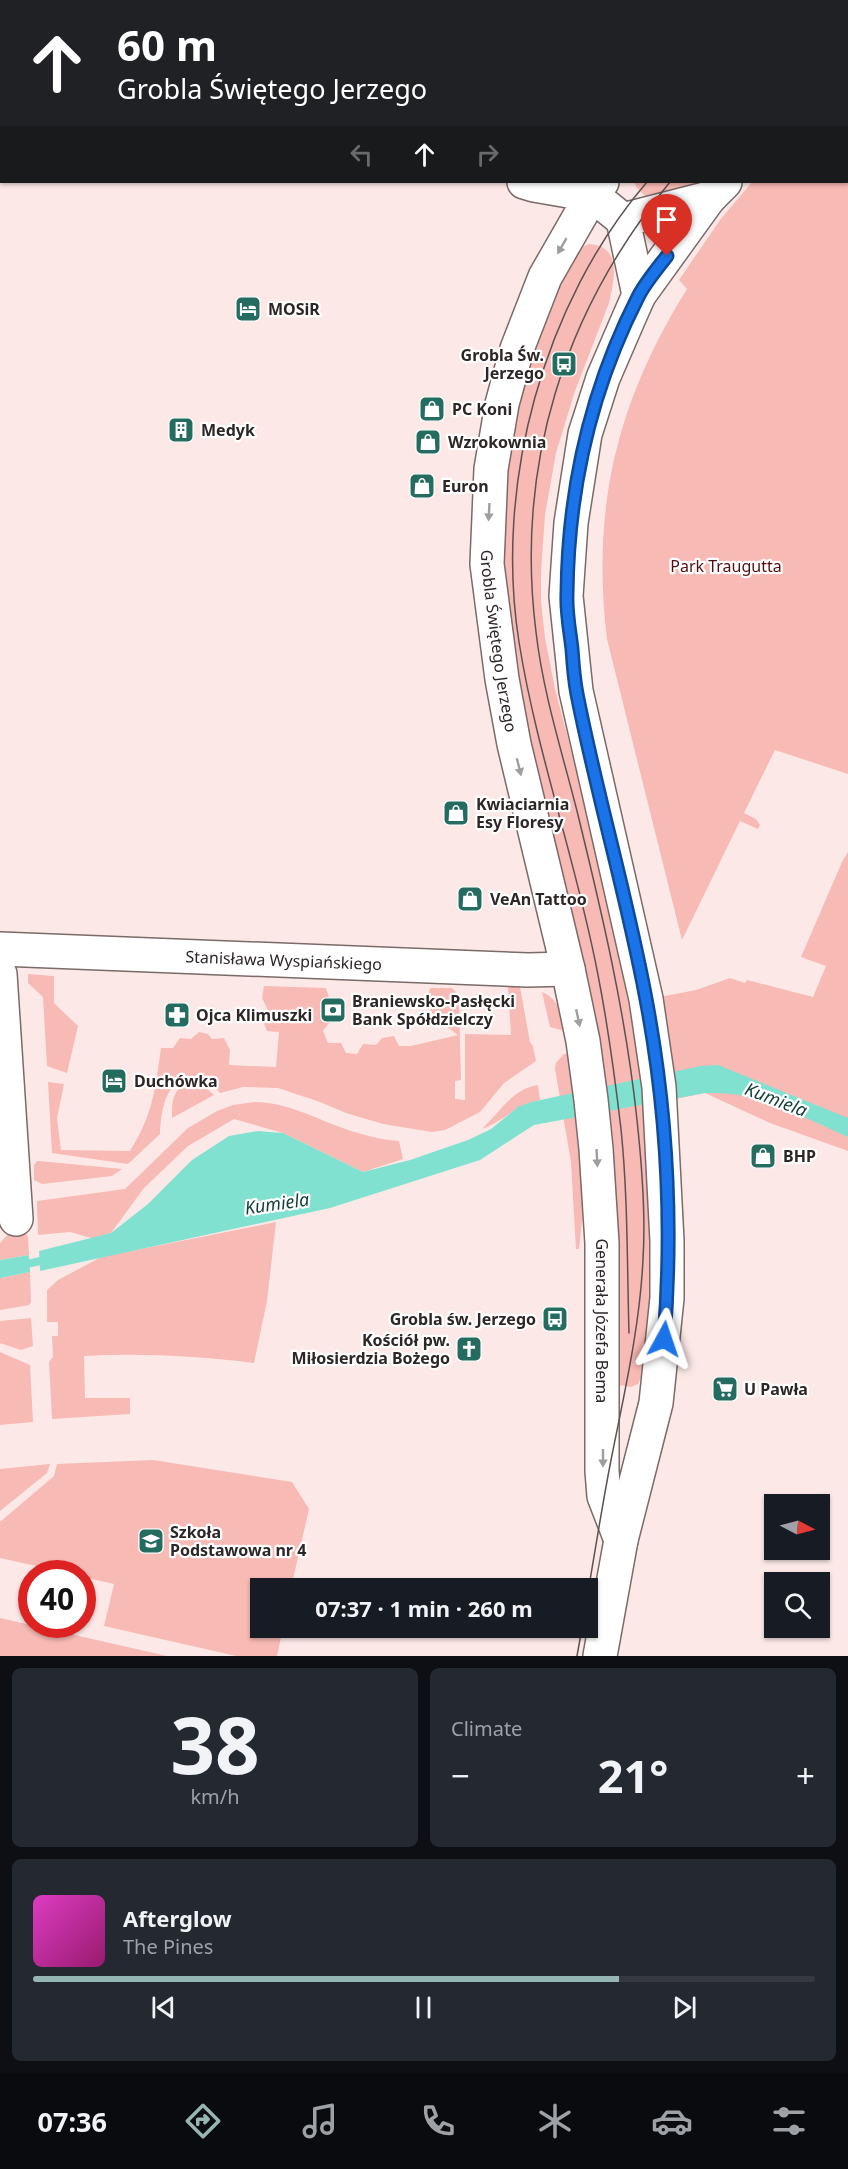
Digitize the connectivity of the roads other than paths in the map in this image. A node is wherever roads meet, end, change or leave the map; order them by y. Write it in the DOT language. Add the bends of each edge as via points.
graph roads {
  1 [pos="527,183"];
  2 [pos="591,186"];
  3 [pos="717,190"];
  4 [pos="623,220"];
  5 [pos="639,295"];
  6 [pos="0,949"];
  7 [pos="568,969"];
  8 [pos="0,974"];
  9 [pos="591,1100"];
  10 [pos="16,1219"];
  11 [pos="656,1403"];
  12 [pos="603,1412"];
  13 [pos="621,1540"];
  14 [pos="600,1656"];
  1 -- 2 [label="street"];
  2 -- 4 [label="street"];
  2 -- 7 [label="street, Grobla Świętego Jerzego, one-way" via="545,277 514,360 491,469 487,564 514,744"];
  3 -- 4 [label="street"];
  3 -- 5 [label="street"];
  4 -- 5 [label="street"];
  5 -- 11 [label="street" via="603,378 585,434 571,523 566,596 576,692 646,999 659,1087 666,1190 667,1298"];
  6 -- 7 [label="street, Stanisława Wyspiańskiego"];
  7 -- 9 [label="street, Grobla Świętego Jerzego, one-way"];
  8 -- 10 [label="street"];
  9 -- 12 [label="street, Generała Józefa Bema, one-way" via="602,1244"];
  11 -- 12 [label="street"];
  11 -- 13 [label="street"];
  12 -- 13 [label="street, Generała Józefa Bema, one-way" via="604,1496"];
  13 -- 14 [label="street"];
}
